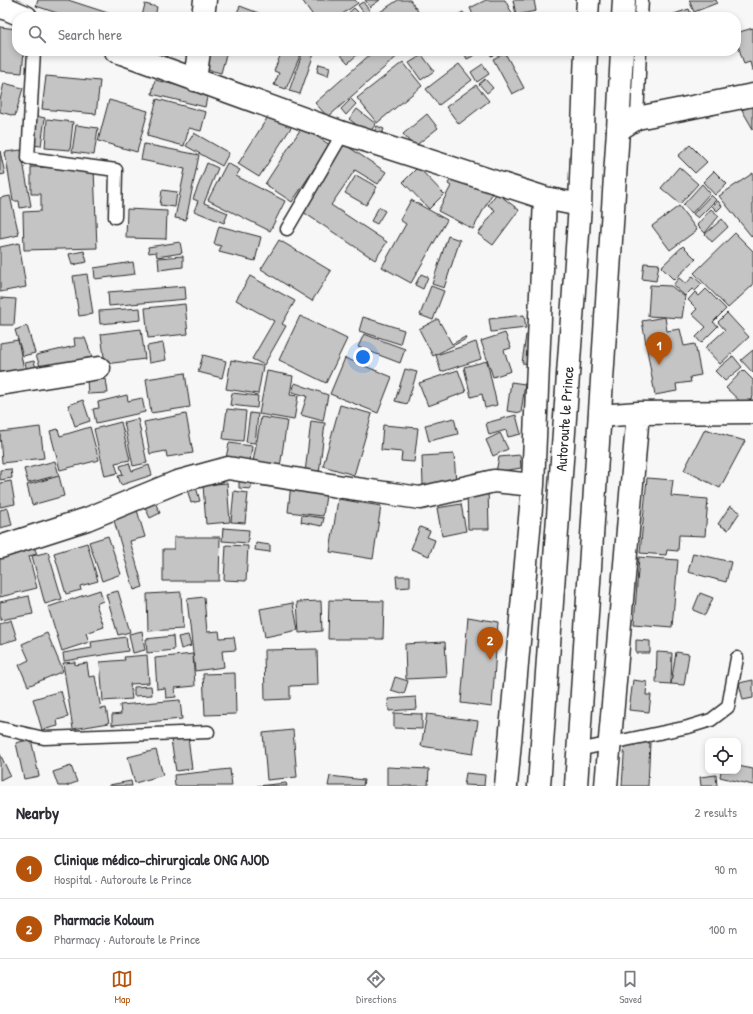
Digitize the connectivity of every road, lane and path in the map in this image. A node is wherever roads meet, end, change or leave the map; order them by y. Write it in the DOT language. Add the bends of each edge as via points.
graph roads {
  1 [pos="205,0"];
  2 [pos="588,0"];
  3 [pos="624,0"];
  4 [pos="642,0"];
  5 [pos="0,6"];
  6 [pos="14,12"];
  7 [pos="204,12"];
  8 [pos="587,12"];
  9 [pos="623,12"];
  10 [pos="641,12"];
  11 [pos="34,56"];
  12 [pos="130,56"];
  13 [pos="198,56"];
  14 [pos="586,56"];
  15 [pos="622,56"];
  16 [pos="640,56"];
  17 [pos="195,80"];
  18 [pos="753,95"];
  19 [pos="637,118"];
  20 [pos="618,130"];
  21 [pos="343,133"];
  22 [pos="545,198"];
  23 [pos="580,205"];
  24 [pos="115,217"];
  25 [pos="287,229"];
  26 [pos="99,368"];
  27 [pos="0,384"];
  28 [pos="753,412"];
  29 [pos="638,413"];
  30 [pos="600,416"];
  31 [pos="533,485"];
  32 [pos="0,547"];
  33 [pos="737,658"];
  34 [pos="0,728"];
  35 [pos="208,732"];
  36 [pos="610,745"];
  37 [pos="578,750"];
  38 [pos="506,786"];
  39 [pos="539,786"];
  40 [pos="576,786"];
  41 [pos="606,786"];
  1 -- 7 [label="street"];
  2 -- 8 [label="street"];
  3 -- 9 [label="street"];
  4 -- 10 [label="lane"];
  5 -- 6 [label="street"];
  11 -- 24 [label="lane" via="28,158 116,170"];
  12 -- 17 [label="street"];
  13 -- 17 [label="street"];
  14 -- 23 [label="street, Autoroute le Prince"];
  15 -- 20 [label="street"];
  16 -- 19 [label="lane"];
  17 -- 21 [label="street"];
  18 -- 19 [label="street"];
  19 -- 20 [label="street"];
  20 -- 30 [label="street"];
  21 -- 22 [label="street"];
  21 -- 25 [label="lane"];
  22 -- 23 [label="street"];
  22 -- 31 [label="street"];
  23 -- 39 [label="street, Autoroute le Prince"];
  26 -- 27 [label="street"];
  28 -- 29 [label="street"];
  29 -- 30 [label="street"];
  29 -- 36 [label="street"];
  30 -- 37 [label="street"];
  31 -- 32 [label="street" via="494,481 420,498 228,468 177,482 88,519"];
  31 -- 38 [label="street"];
  33 -- 36 [label="lane" via="728,707 711,720"];
  34 -- 35 [label="lane" via="44,738"];
  36 -- 37 [label="lane"];
  36 -- 41 [label="street"];
  37 -- 40 [label="street"];
}
